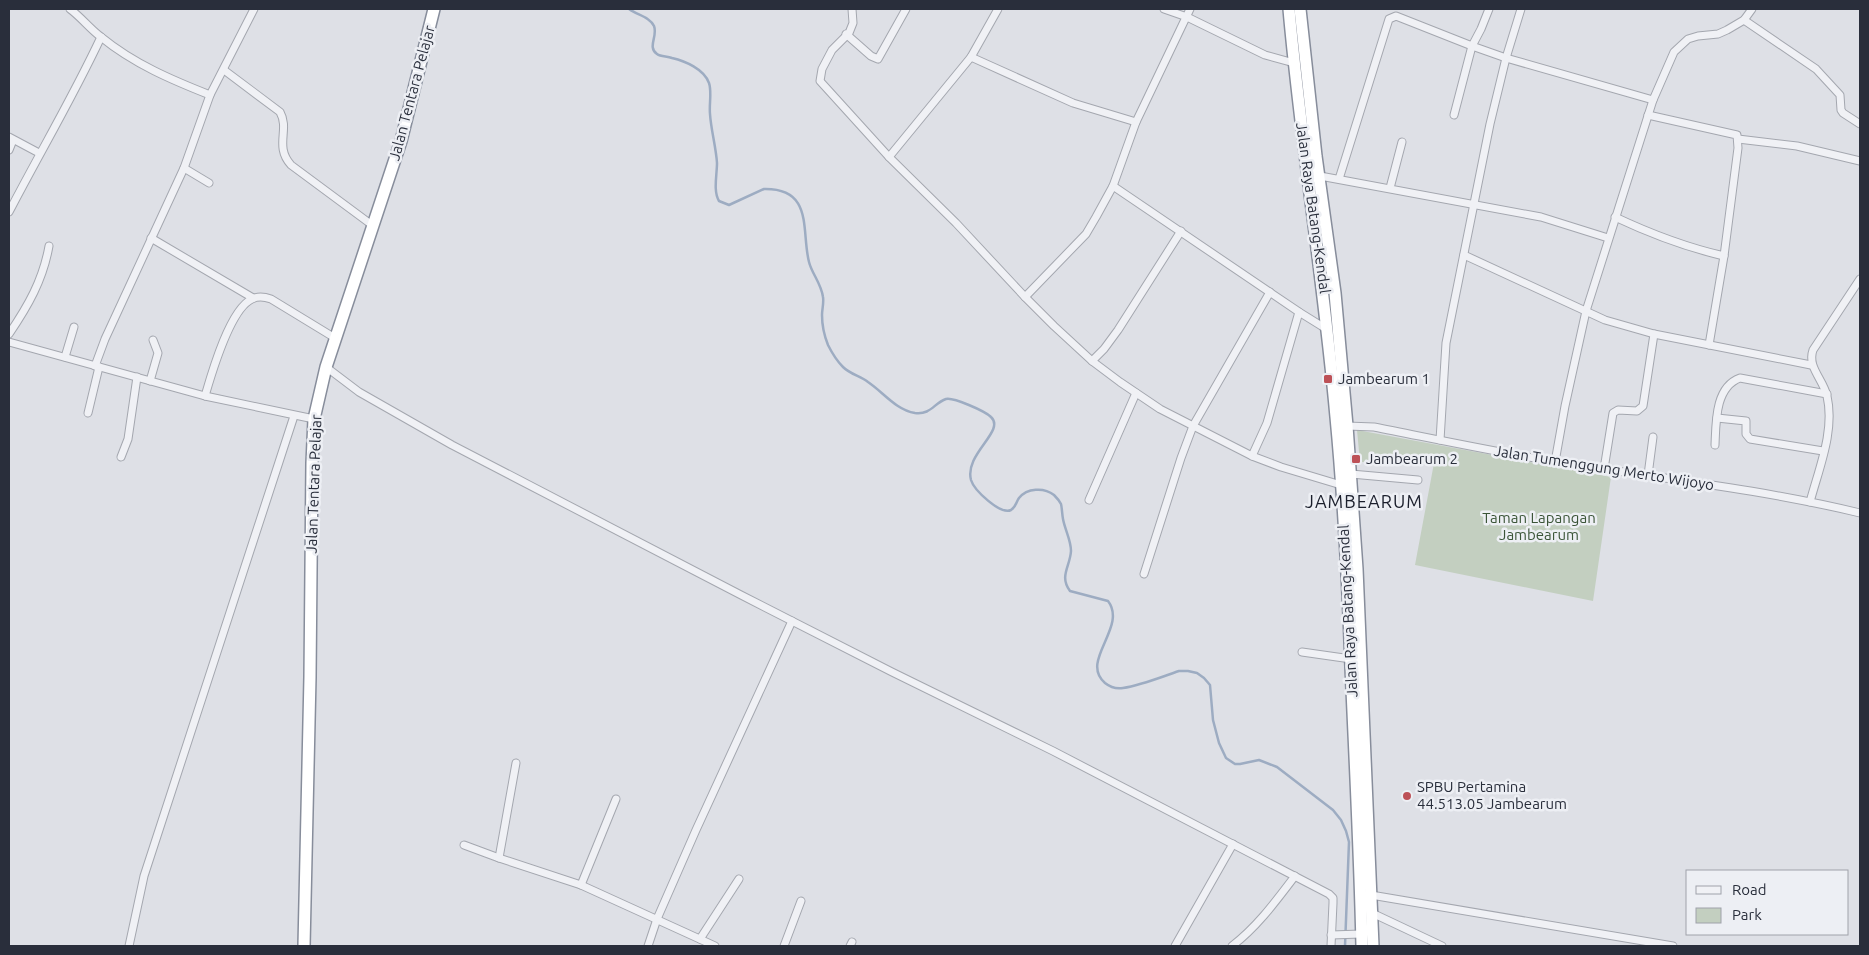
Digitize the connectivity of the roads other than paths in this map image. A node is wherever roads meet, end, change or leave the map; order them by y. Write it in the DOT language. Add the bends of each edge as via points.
graph roads {
  1 [pos="70,9"];
  2 [pos="254,9"];
  3 [pos="434,9"];
  4 [pos="852,9"];
  5 [pos="906,9"];
  6 [pos="998,9"];
  7 [pos="1164,9"];
  8 [pos="1190,9"];
  9 [pos="1289,9"];
  10 [pos="1300,9"];
  11 [pos="1490,9"];
  12 [pos="1521,9"];
  13 [pos="1752,9"];
  14 [pos="1187,17"];
  15 [pos="1744,20"];
  16 [pos="846,34"];
  17 [pos="101,37"];
  18 [pos="1472,46"];
  19 [pos="971,57"];
  20 [pos="1506,58"];
  21 [pos="1294,63"];
  22 [pos="224,70"];
  23 [pos="210,95"];
  24 [pos="1653,100"];
  25 [pos="1454,115"];
  26 [pos="1648,115"];
  27 [pos="1136,122"];
  28 [pos="1860,123"];
  29 [pos="11,139"];
  30 [pos="1738,139"];
  31 [pos="1402,142"];
  32 [pos="9,150"];
  33 [pos="39,153"];
  34 [pos="889,157"];
  35 [pos="1860,162"];
  36 [pos="184,168"];
  37 [pos="1320,176"];
  38 [pos="1338,179"];
  39 [pos="208,182"];
  40 [pos="1113,186"];
  41 [pos="1390,188"];
  42 [pos="1318,206"];
  43 [pos="1474,206"];
  44 [pos="9,212"];
  45 [pos="1615,217"];
  46 [pos="372,226"];
  47 [pos="1181,231"];
  48 [pos="152,238"];
  49 [pos="1608,238"];
  50 [pos="48,246"];
  51 [pos="1464,255"];
  52 [pos="1724,256"];
  53 [pos="1860,279"];
  54 [pos="1270,292"];
  55 [pos="1025,297"];
  56 [pos="254,298"];
  57 [pos="1586,311"];
  58 [pos="1299,312"];
  59 [pos="74,327"];
  60 [pos="1328,330"];
  61 [pos="9,334"];
  62 [pos="1654,334"];
  63 [pos="336,338"];
  64 [pos="153,340"];
  65 [pos="9,342"];
  66 [pos="1709,345"];
  67 [pos="64,357"];
  68 [pos="1092,361"];
  69 [pos="1811,365"];
  70 [pos="97,366"];
  71 [pos="326,367"];
  72 [pos="137,377"];
  73 [pos="150,381"];
  74 [pos="1136,393"];
  75 [pos="1826,394"];
  76 [pos="205,396"];
  77 [pos="88,413"];
  78 [pos="294,416"];
  79 [pos="1717,418"];
  80 [pos="314,419"];
  81 [pos="1193,426"];
  82 [pos="1347,426"];
  83 [pos="1653,437"];
  84 [pos="1440,440"];
  85 [pos="1715,445"];
  86 [pos="1824,451"];
  87 [pos="1252,456"];
  88 [pos="121,457"];
  89 [pos="1556,462"];
  90 [pos="1604,469"];
  91 [pos="1350,474"];
  92 [pos="1648,475"];
  93 [pos="1418,480"];
  94 [pos="1341,485"];
  95 [pos="1089,500"];
  96 [pos="1810,502"];
  97 [pos="1860,513"];
  98 [pos="1144,574"];
  99 [pos="792,621"];
  100 [pos="1302,652"];
  101 [pos="1351,659"];
  102 [pos="516,763"];
  103 [pos="616,799"];
  104 [pos="1233,844"];
  105 [pos="464,845"];
  106 [pos="499,858"];
  107 [pos="1295,876"];
  108 [pos="739,878"];
  109 [pos="581,885"];
  110 [pos="1371,895"];
  111 [pos="801,901"];
  112 [pos="1372,912"];
  113 [pos="657,919"];
  114 [pos="1333,935"];
  115 [pos="700,939"];
  116 [pos="1358,939"];
  117 [pos="1178,945"];
  118 [pos="128,946"];
  119 [pos="304,946"];
  120 [pos="648,946"];
  121 [pos="715,946"];
  122 [pos="784,946"];
  123 [pos="1232,946"];
  124 [pos="1331,946"];
  125 [pos="1373,946"];
  126 [pos="1442,946"];
  127 [pos="1673,946"];
  1 -- 17 [label="street"];
  2 -- 22 [label="street"];
  3 -- 46 [label="highway, Jalan Tentara Pelajar" via="401,141"];
  4 -- 16 [label="street" via="853,23"];
  5 -- 16 [label="street" via="878,59"];
  6 -- 19 [label="street"];
  7 -- 14 [label="street"];
  8 -- 14 [label="street"];
  9 -- 21 [label="highway, Jalan Raya Batang-Kendal"];
  10 -- 37 [label="highway, Jalan Raya Batang-Kendal"];
  11 -- 18 [label="street"];
  12 -- 20 [label="street"];
  13 -- 15 [label="street"];
  14 -- 21 [label="street" via="1265,55"];
  14 -- 27 [label="street"];
  15 -- 24 [label="street" via="1718,34 1688,39 1674,52"];
  15 -- 28 [label="street" via="1816,69 1840,95 1843,113"];
  16 -- 34 [label="street" via="829,56 820,81"];
  17 -- 23 [label="street" via="136,62"];
  17 -- 33 [label="street" via="79,84"];
  18 -- 20 [label="street"];
  18 -- 25 [label="street"];
  18 -- 38 [label="street" via="1396,16 1390,19"];
  19 -- 27 [label="street" via="1073,103"];
  19 -- 34 [label="street"];
  20 -- 24 [label="street"];
  20 -- 43 [label="street"];
  21 -- 42 [label="highway, Jalan Raya Batang-Kendal"];
  22 -- 23 [label="street"];
  22 -- 46 [label="street" via="280,112 285,159"];
  23 -- 36 [label="street"];
  24 -- 26 [label="street"];
  26 -- 30 [label="street" via="1734,134"];
  26 -- 45 [label="street"];
  27 -- 40 [label="street"];
  29 -- 32 [label="street"];
  29 -- 33 [label="street"];
  30 -- 35 [label="street" via="1797,146"];
  30 -- 52 [label="street"];
  31 -- 41 [label="street"];
  33 -- 44 [label="street"];
  34 -- 55 [label="street"];
  36 -- 39 [label="street"];
  36 -- 48 [label="street"];
  37 -- 38 [label="street"];
  37 -- 42 [label="highway, Jalan Raya Batang-Kendal"];
  38 -- 41 [label="street"];
  40 -- 47 [label="street"];
  40 -- 55 [label="street" via="1086,234"];
  41 -- 43 [label="street"];
  42 -- 60 [label="highway, Jalan Raya Batang-Kendal"];
  42 -- 82 [label="highway, Jalan Raya Batang-Kendal" via="1335,294"];
  43 -- 49 [label="street" via="1541,217"];
  43 -- 51 [label="street"];
  45 -- 49 [label="street"];
  45 -- 52 [label="street" via="1692,249"];
  46 -- 63 [label="highway, Jalan Tentara Pelajar"];
  47 -- 54 [label="street"];
  47 -- 68 [label="street" via="1118,330"];
  48 -- 56 [label="street"];
  48 -- 70 [label="street" via="105,340"];
  49 -- 57 [label="street"];
  50 -- 61 [label="street" via="37,286"];
  51 -- 57 [label="street"];
  51 -- 84 [label="street" via="1446,343"];
  52 -- 66 [label="street"];
  53 -- 69 [label="street" via="1812,350"];
  54 -- 58 [label="street"];
  54 -- 81 [label="street"];
  55 -- 68 [label="street"];
  56 -- 63 [label="street" via="271,299"];
  56 -- 76 [label="street" via="237,312 212,370"];
  57 -- 62 [label="street"];
  57 -- 89 [label="street"];
  58 -- 60 [label="street"];
  58 -- 87 [label="street" via="1267,423"];
  59 -- 67 [label="street"];
  60 -- 94 [label="highway, Jalan Raya Batang-Kendal"];
  62 -- 66 [label="street"];
  62 -- 90 [label="street" via="1643,406 1637,411 1618,410 1613,413"];
  63 -- 71 [label="highway, Jalan Tentara Pelajar"];
  64 -- 73 [label="street" via="158,353"];
  65 -- 67 [label="street"];
  66 -- 69 [label="street"];
  67 -- 70 [label="street"];
  68 -- 74 [label="street"];
  69 -- 75 [label="street"];
  70 -- 72 [label="street"];
  70 -- 77 [label="street"];
  71 -- 80 [label="highway, Jalan Tentara Pelajar"];
  71 -- 99 [label="street" via="359,392 452,445"];
  72 -- 73 [label="street"];
  72 -- 88 [label="street" via="128,439"];
  73 -- 76 [label="street"];
  74 -- 81 [label="street"];
  74 -- 95 [label="street"];
  75 -- 79 [label="street" via="1740,378 1722,394"];
  75 -- 86 [label="street" via="1830,415"];
  76 -- 78 [label="street"];
  78 -- 80 [label="street"];
  78 -- 118 [label="street" via="144,876"];
  79 -- 85 [label="street"];
  79 -- 86 [label="street" via="1746,421 1746,434 1750,439"];
  80 -- 119 [label="highway, Jalan Tentara Pelajar"];
  81 -- 87 [label="street"];
  81 -- 98 [label="street"];
  82 -- 84 [label="street, Jalan Tumenggung Merto Wijoyo" via="1374,427"];
  82 -- 91 [label="highway, Jalan Raya Batang-Kendal"];
  83 -- 92 [label="street"];
  84 -- 89 [label="street, Jalan Tumenggung Merto Wijoyo"];
  86 -- 96 [label="street"];
  87 -- 94 [label="street"];
  89 -- 90 [label="street, Jalan Tumenggung Merto Wijoyo"];
  90 -- 92 [label="street, Jalan Tumenggung Merto Wijoyo"];
  91 -- 93 [label="street"];
  91 -- 110 [label="highway, Jalan Raya Batang-Kendal" via="1358,578"];
  92 -- 96 [label="street, Jalan Tumenggung Merto Wijoyo"];
  94 -- 101 [label="highway, Jalan Raya Batang-Kendal"];
  96 -- 97 [label="street, Jalan Tumenggung Merto Wijoyo"];
  99 -- 104 [label="street"];
  99 -- 113 [label="street"];
  100 -- 101 [label="street"];
  101 -- 116 [label="highway, Jalan Raya Batang-Kendal"];
  102 -- 106 [label="street"];
  103 -- 109 [label="street"];
  104 -- 107 [label="street"];
  104 -- 117 [label="street"];
  105 -- 106 [label="street"];
  106 -- 109 [label="street"];
  107 -- 114 [label="street" via="1332,898"];
  107 -- 123 [label="street" via="1274,904"];
  108 -- 115 [label="street"];
  109 -- 113 [label="street"];
  110 -- 112 [label="highway, Jalan Raya Batang-Kendal"];
  110 -- 127 [label="street"];
  111 -- 122 [label="street"];
  112 -- 125 [label="highway, Jalan Raya Batang-Kendal"];
  112 -- 126 [label="street"];
  113 -- 115 [label="street"];
  113 -- 120 [label="street"];
  114 -- 116 [label="street"];
  114 -- 124 [label="street"];
  115 -- 121 [label="street"];
}
